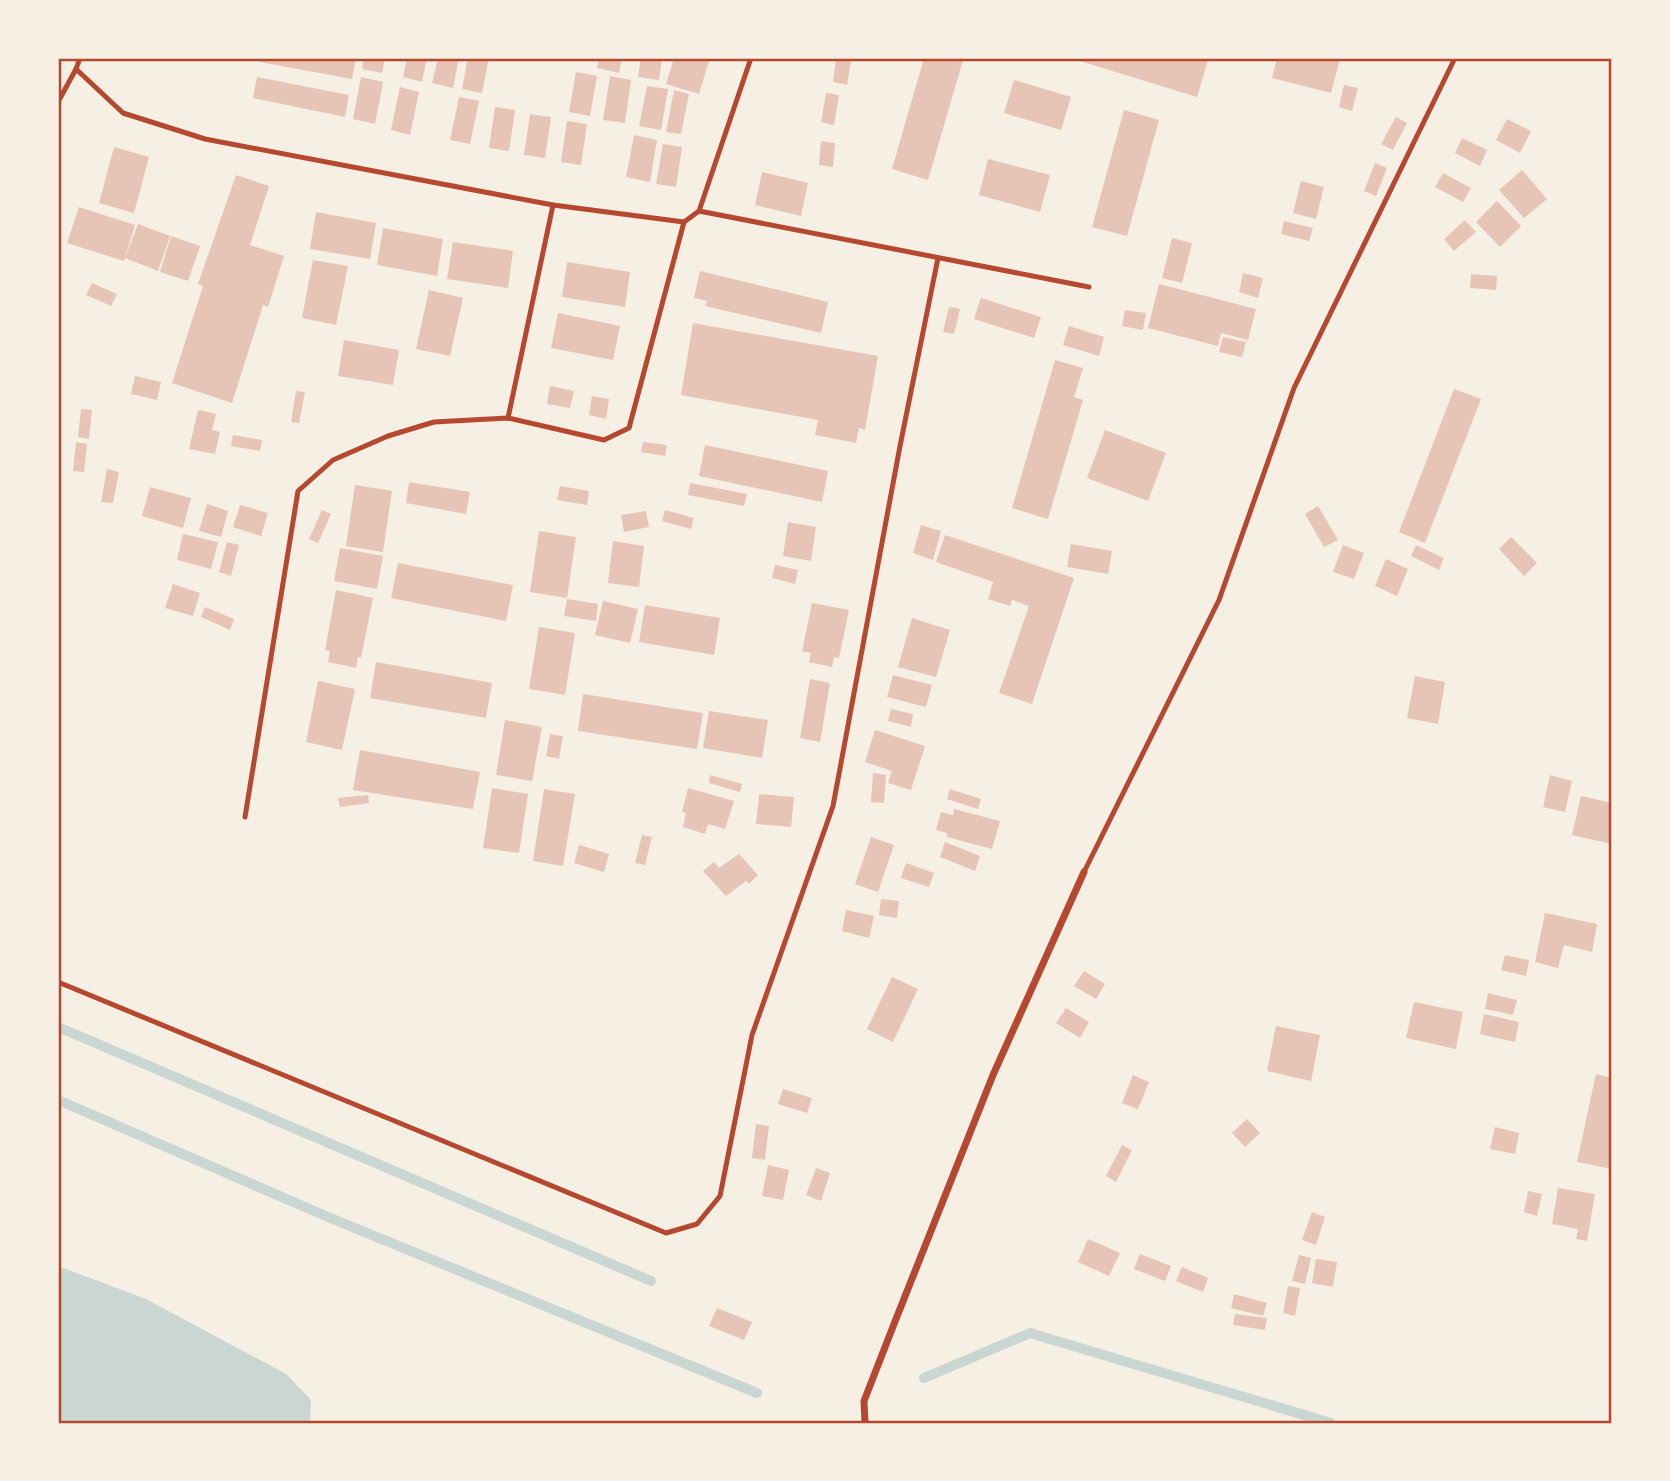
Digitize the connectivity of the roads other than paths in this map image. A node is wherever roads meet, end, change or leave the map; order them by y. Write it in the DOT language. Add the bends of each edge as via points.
graph roads {
  1 [pos="80,58"];
  2 [pos="751,58"];
  3 [pos="1455,58"];
  4 [pos="76,69"];
  5 [pos="58,102"];
  6 [pos="553,205"];
  7 [pos="699,211"];
  8 [pos="684,222"];
  9 [pos="939,258"];
  10 [pos="1089,287"];
  11 [pos="508,418"];
  12 [pos="245,817"];
  13 [pos="1084,872"];
  14 [pos="58,982"];
  15 [pos="865,1423"];
  1 -- 4 [label="lane"];
  2 -- 7 [label="lane"];
  3 -- 13 [label="lane" via="1294,388 1219,600"];
  4 -- 5 [label="lane"];
  4 -- 6 [label="lane" via="123,113 205,139"];
  6 -- 8 [label="lane"];
  6 -- 11 [label="lane"];
  7 -- 8 [label="lane"];
  7 -- 9 [label="lane"];
  8 -- 11 [label="lane" via="629,428 604,440"];
  9 -- 10 [label="lane"];
  9 -- 14 [label="lane" via="833,806 752,1035 720,1196 697,1224 666,1233"];
  11 -- 12 [label="lane" via="434,422 388,436 333,460 298,491"];
  13 -- 15 [label="street" via="993,1075 864,1401"];
}
